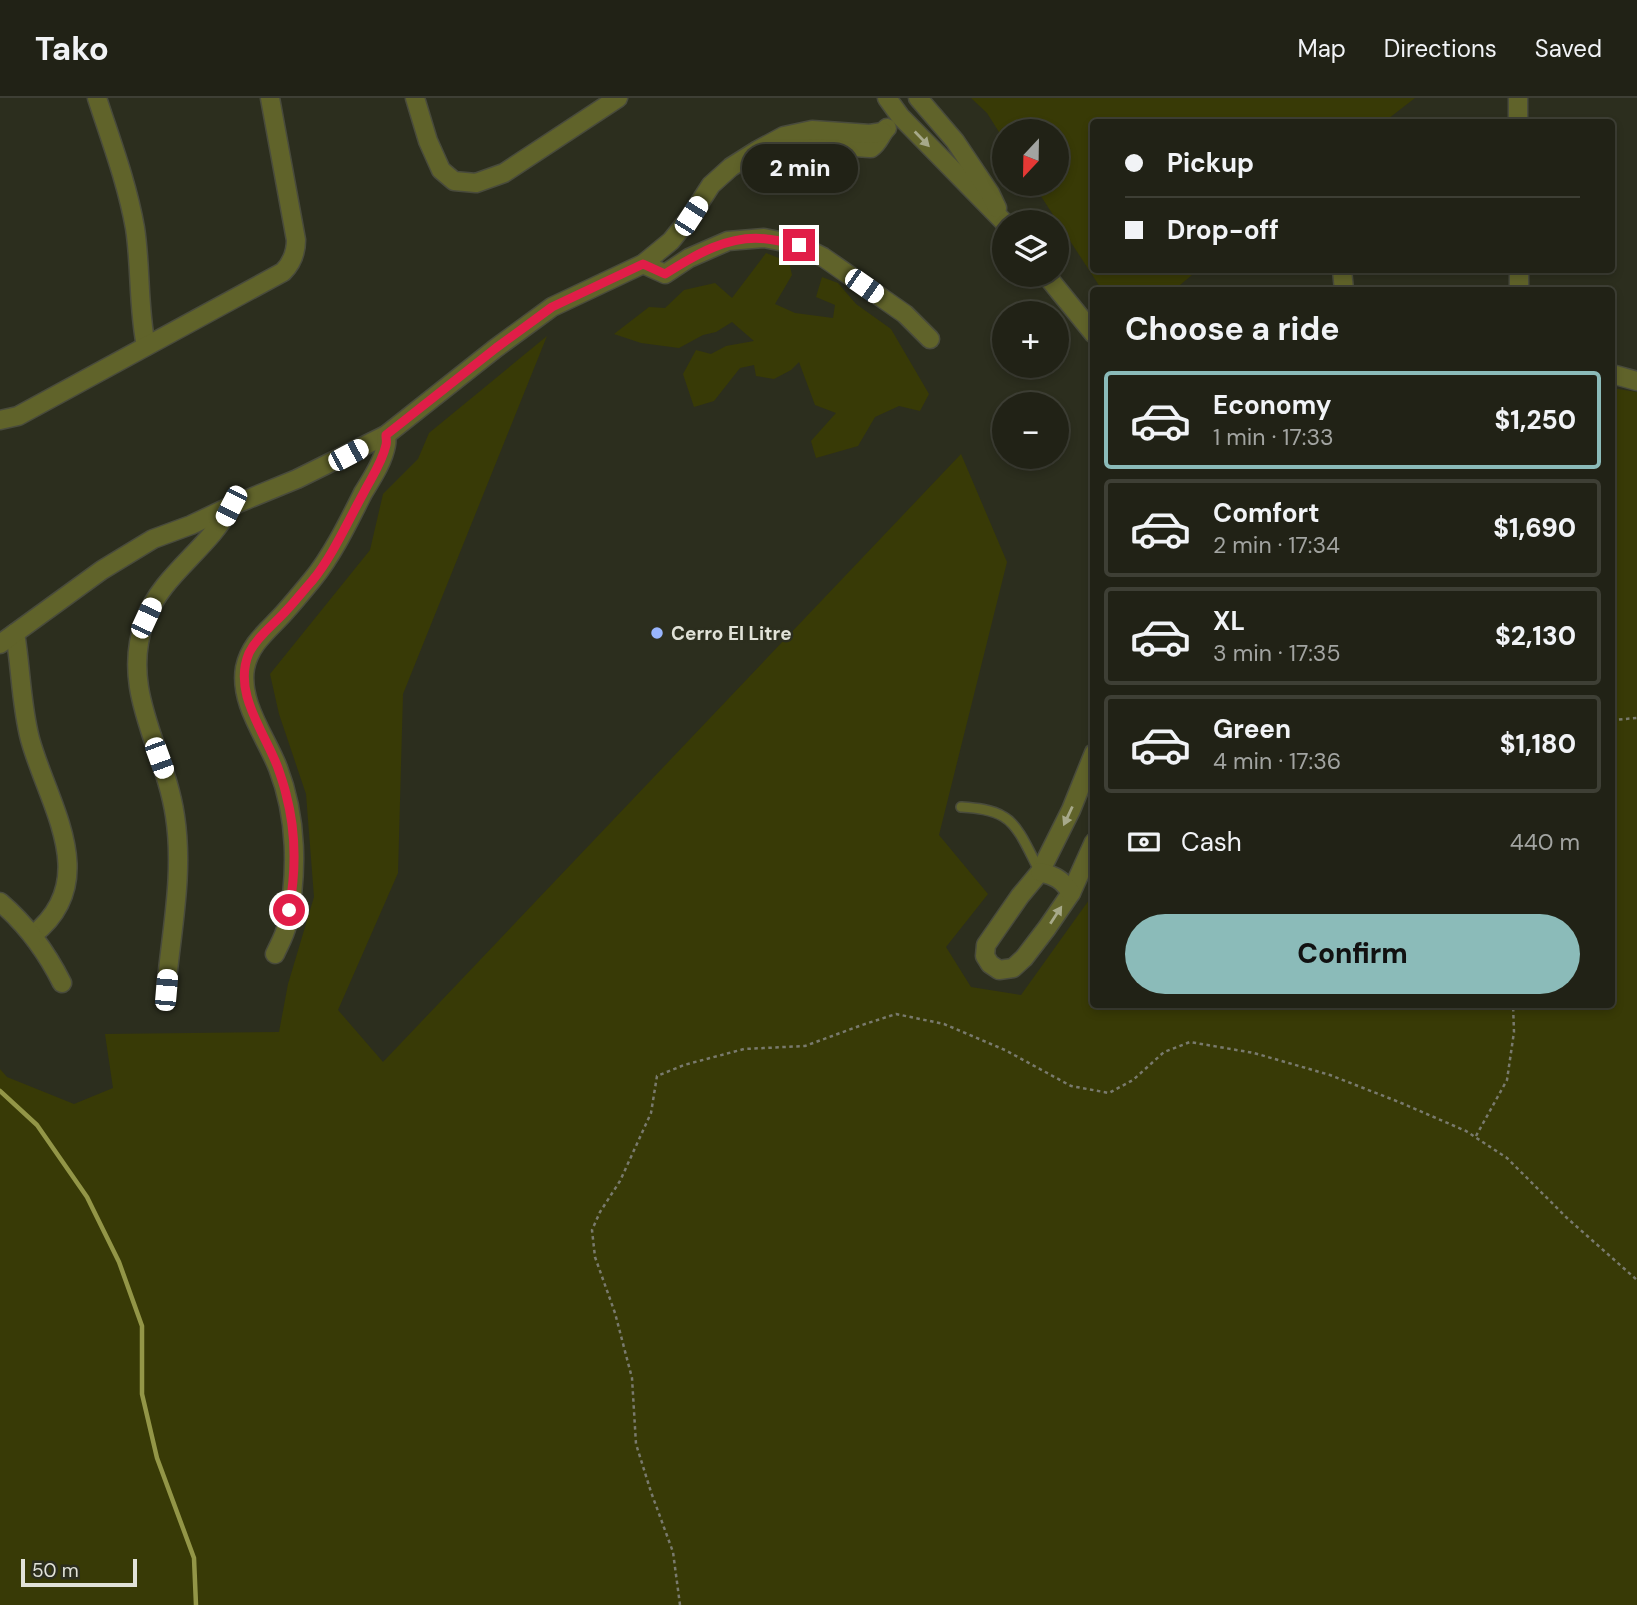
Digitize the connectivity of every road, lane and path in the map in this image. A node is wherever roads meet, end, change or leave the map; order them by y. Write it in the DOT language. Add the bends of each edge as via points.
graph roads {
  1 [pos="97,98"];
  2 [pos="270,98"];
  3 [pos="415,98"];
  4 [pos="618,98"];
  5 [pos="887,98"];
  6 [pos="918,98"];
  7 [pos="1518,98"];
  8 [pos="900,116"];
  9 [pos="1518,119"];
  10 [pos="966,173"];
  11 [pos="999,210"];
  12 [pos="643,264"];
  13 [pos="1056,287"];
  14 [pos="1090,329"];
  15 [pos="930,339"];
  16 [pos="146,346"];
  17 [pos="1615,375"];
  18 [pos="1637,381"];
  19 [pos="0,420"];
  20 [pos="386,435"];
  21 [pos="231,506"];
  22 [pos="15,633"];
  23 [pos="0,644"];
  24 [pos="1637,718"];
  25 [pos="1615,720"];
  26 [pos="1090,763"];
  27 [pos="961,807"];
  28 [pos="1090,850"];
  29 [pos="1040,872"];
  30 [pos="1070,892"];
  31 [pos="0,902"];
  32 [pos="33,935"];
  33 [pos="275,954"];
  34 [pos="62,982"];
  35 [pos="166,990"];
  36 [pos="1513,1008"];
  37 [pos="1475,1137"];
  38 [pos="1637,1280"];
  39 [pos="680,1605"];
  1 -- 16 [label="street" via="125,182 135,230"];
  2 -- 16 [label="street" via="296,240 291,262 283,272"];
  3 -- 4 [label="street" via="441,170 454,181 476,183 504,173"];
  5 -- 8 [label="street"];
  6 -- 10 [label="street" via="955,141"];
  7 -- 9 [label="street"];
  8 -- 10 [label="street, one-way"];
  8 -- 12 [label="street" via="883,132 812,130 784,135 731,167 711,186 671,241"];
  10 -- 11 [label="street" via="990,193"];
  12 -- 15 [label="street" via="665,274 728,241 764,238 799,245 905,314"];
  12 -- 20 [label="street" via="552,307"];
  13 -- 14 [label="street"];
  16 -- 19 [label="street" via="18,416"];
  17 -- 18 [label="street"];
  20 -- 21 [label="street" via="297,480"];
  20 -- 33 [label="street" via="380,462 340,536 315,577 257,641 245,670 248,703 278,768 292,823 292,892 286,928"];
  21 -- 22 [label="street" via="153,539"];
  21 -- 35 [label="street" via="223,522 162,589 146,618 138,650 141,700 175,816 176,910"];
  22 -- 23 [label="street"];
  22 -- 32 [label="street" via="29,738 57,812 68,862 63,898"];
  24 -- 25 [label="path"];
  26 -- 29 [label="street, one-way"];
  27 -- 29 [label="lane" via="1004,817 1016,827"];
  28 -- 30 [label="street"];
  29 -- 30 [label="street" via="1064,882"];
  29 -- 30 [label="street, one-way" via="986,945 990,964 999,970 1013,968"];
  31 -- 32 [label="street"];
  32 -- 34 [label="street"];
  36 -- 37 [label="path" via="1507,1080"];
  37 -- 38 [label="path" via="1507,1158"];
  37 -- 39 [label="path" via="1330,1074 1254,1053 1190,1042 1164,1052 1133,1080 1109,1093 1072,1086 944,1024 896,1014 806,1046 744,1049 657,1076 651,1113 592,1230 595,1257 632,1378 636,1444 673,1552"];
}
